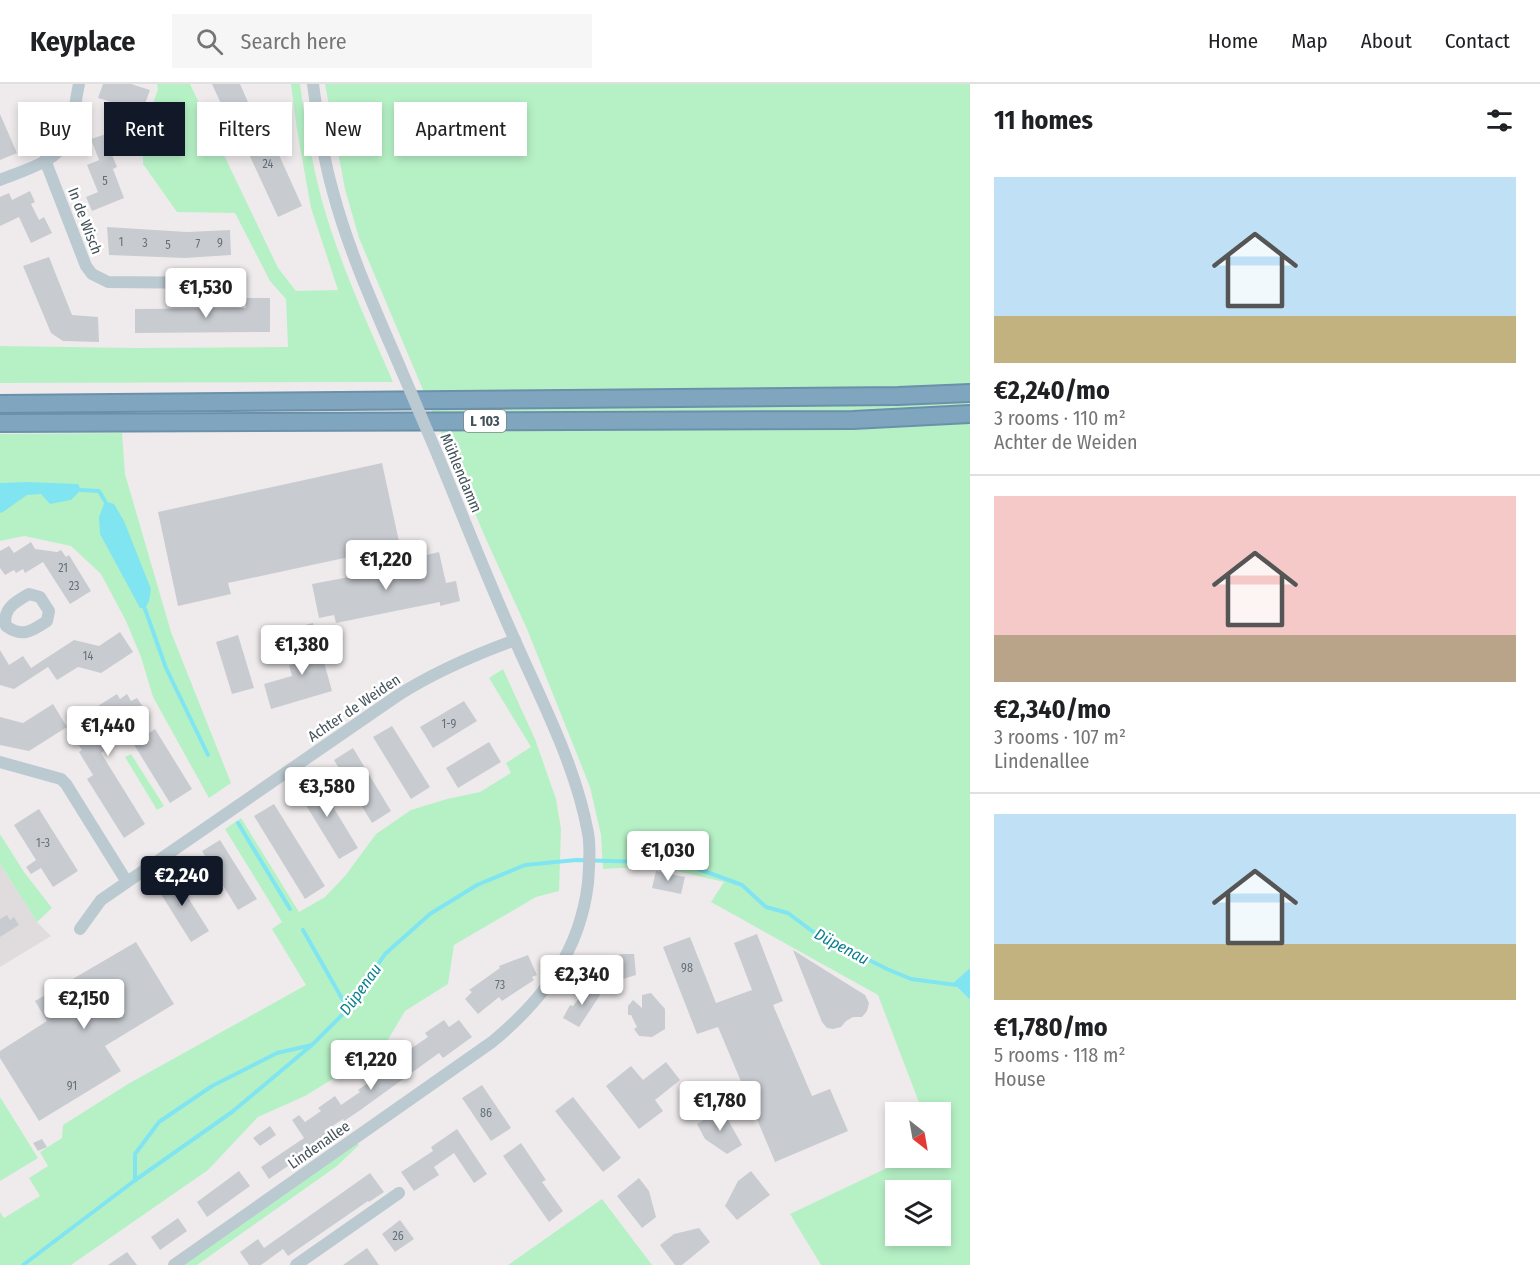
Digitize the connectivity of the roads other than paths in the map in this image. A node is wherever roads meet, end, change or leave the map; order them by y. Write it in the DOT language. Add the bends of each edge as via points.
graph roads {
  1 [pos="79,84"];
  2 [pos="313,84"];
  3 [pos="45,160"];
  4 [pos="0,180"];
  5 [pos="217,283"];
  6 [pos="970,393"];
  7 [pos="0,404"];
  8 [pos="970,414"];
  9 [pos="0,423"];
  10 [pos="515,640"];
  11 [pos="0,762"];
  12 [pos="589,871"];
  13 [pos="127,882"];
  14 [pos="80,929"];
  15 [pos="399,1193"];
  16 [pos="174,1265"];
  17 [pos="296,1265"];
  1 -- 3 [label="street" via="67,142"];
  2 -- 10 [label="street, Mühlendamm, bridge" via="323,148 348,241"];
  3 -- 4 [label="street"];
  3 -- 5 [label="street, In de Wisch" via="92,274 108,282"];
  6 -- 7 [label="highway, L 103"];
  8 -- 9 [label="highway, L 103" via="853,420"];
  10 -- 12 [label="street, Mühlendamm" via="571,770 588,836"];
  10 -- 13 [label="street, Achter de Weiden" via="453,665 405,691"];
  11 -- 13 [label="street" via="61,778"];
  12 -- 16 [label="street, Lindenallee" via="577,933 549,984 516,1022"];
  13 -- 14 [label="street, Achter de Weiden" via="101,900"];
  15 -- 17 [label="street"];
}
